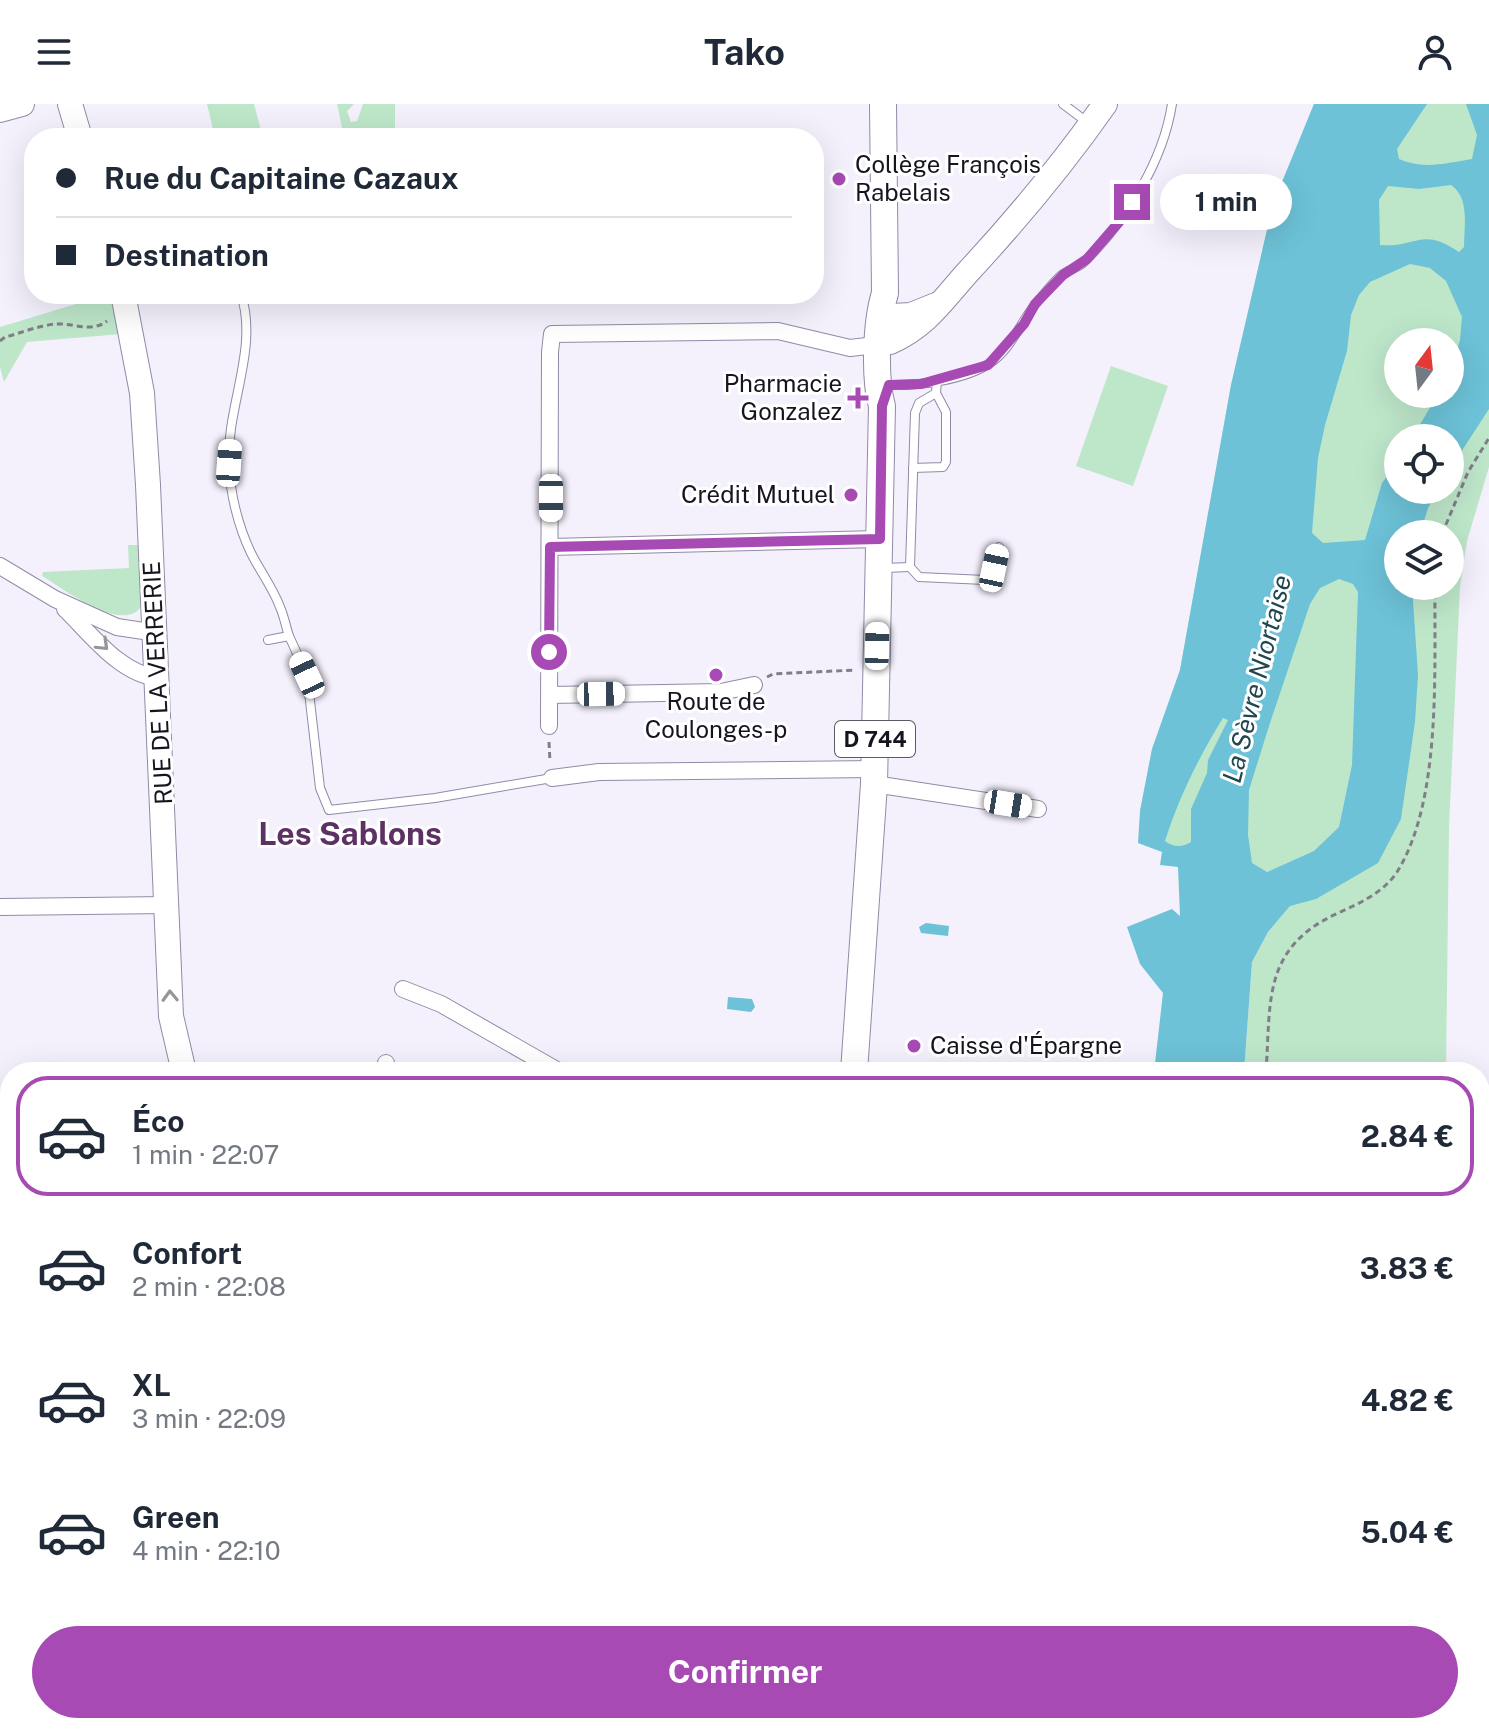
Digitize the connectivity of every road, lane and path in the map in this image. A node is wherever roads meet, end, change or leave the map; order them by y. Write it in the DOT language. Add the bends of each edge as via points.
graph roads {
  1 [pos="22,104"];
  2 [pos="70,104"];
  3 [pos="883,104"];
  4 [pos="1063,104"];
  5 [pos="1105,104"];
  6 [pos="1172,104"];
  7 [pos="0,110"];
  8 [pos="1090,125"];
  9 [pos="77,128"];
  10 [pos="121,304"];
  11 [pos="126,304"];
  12 [pos="244,304"];
  13 [pos="882,329"];
  14 [pos="0,341"];
  15 [pos="937,380"];
  16 [pos="936,393"];
  17 [pos="886,395"];
  18 [pos="1489,438"];
  19 [pos="913,468"];
  20 [pos="1448,520"];
  21 [pos="880,539"];
  22 [pos="550,547"];
  23 [pos="999,547"];
  24 [pos="0,566"];
  25 [pos="879,567"];
  26 [pos="910,567"];
  27 [pos="55,599"];
  28 [pos="1435,600"];
  29 [pos="157,633"];
  30 [pos="289,636"];
  31 [pos="268,640"];
  32 [pos="876,670"];
  33 [pos="158,678"];
  34 [pos="754,685"];
  35 [pos="550,695"];
  36 [pos="549,726"];
  37 [pos="874,776"];
  38 [pos="552,778"];
  39 [pos="1038,809"];
  40 [pos="168,905"];
  41 [pos="0,907"];
  42 [pos="403,989"];
  43 [pos="182,1062"];
  44 [pos="542,1062"];
  45 [pos="855,1062"];
  46 [pos="1266,1062"];
  1 -- 7 [label="street"];
  2 -- 9 [label="street"];
  3 -- 13 [label="main road, D 744"];
  4 -- 8 [label="lane"];
  5 -- 8 [label="street"];
  6 -- 15 [label="lane" via="1155,160 1111,232 1035,304 993,360"];
  8 -- 13 [label="street" via="1025,210 917,329"];
  10 -- 14 [label="path" via="103,325 55,324"];
  11 -- 29 [label="street, RUE DE LA VERRERIE" via="142,393"];
  12 -- 30 [label="lane" via="247,340 233,408 229,463 250,551"];
  13 -- 17 [label="main road, D 744" via="878,384"];
  13 -- 22 [label="street" via="837,346 778,331 552,334"];
  15 -- 16 [label="lane"];
  15 -- 17 [label="lane"];
  16 -- 19 [label="lane" via="916,408"];
  16 -- 19 [label="lane" via="946,412 946,462 943,467"];
  17 -- 21 [label="main road, D 744"];
  18 -- 20 [label="path"];
  19 -- 26 [label="lane"];
  21 -- 22 [label="street"];
  21 -- 25 [label="main road, D 744"];
  22 -- 35 [label="street"];
  23 -- 26 [label="lane" via="985,580 919,577"];
  24 -- 27 [label="street"];
  25 -- 26 [label="lane"];
  25 -- 32 [label="main road, D 744"];
  27 -- 29 [label="street" via="117,627"];
  27 -- 33 [label="street, one-way" via="119,662"];
  28 -- 46 [label="path" via="1430,749 1416,832 1383,888 1316,923 1284,957 1269,1001"];
  29 -- 33 [label="street, RUE DE LA VERRERIE"];
  30 -- 31 [label="lane"];
  30 -- 38 [label="lane" via="307,675 320,788 329,810"];
  32 -- 34 [label="path" via="773,674"];
  32 -- 37 [label="main road, D 744"];
  33 -- 40 [label="street, RUE DE LA VERRERIE"];
  34 -- 35 [label="street" via="721,692"];
  35 -- 36 [label="street"];
  36 -- 38 [label="path"];
  37 -- 38 [label="street" via="599,772"];
  37 -- 39 [label="street"];
  37 -- 45 [label="main road, D 744"];
  40 -- 41 [label="street"];
  43 -- 40 [label="street, RUE DE LA VERRERIE, one-way" via="171,1016"];
  42 -- 44 [label="street" via="441,1004"];
}
